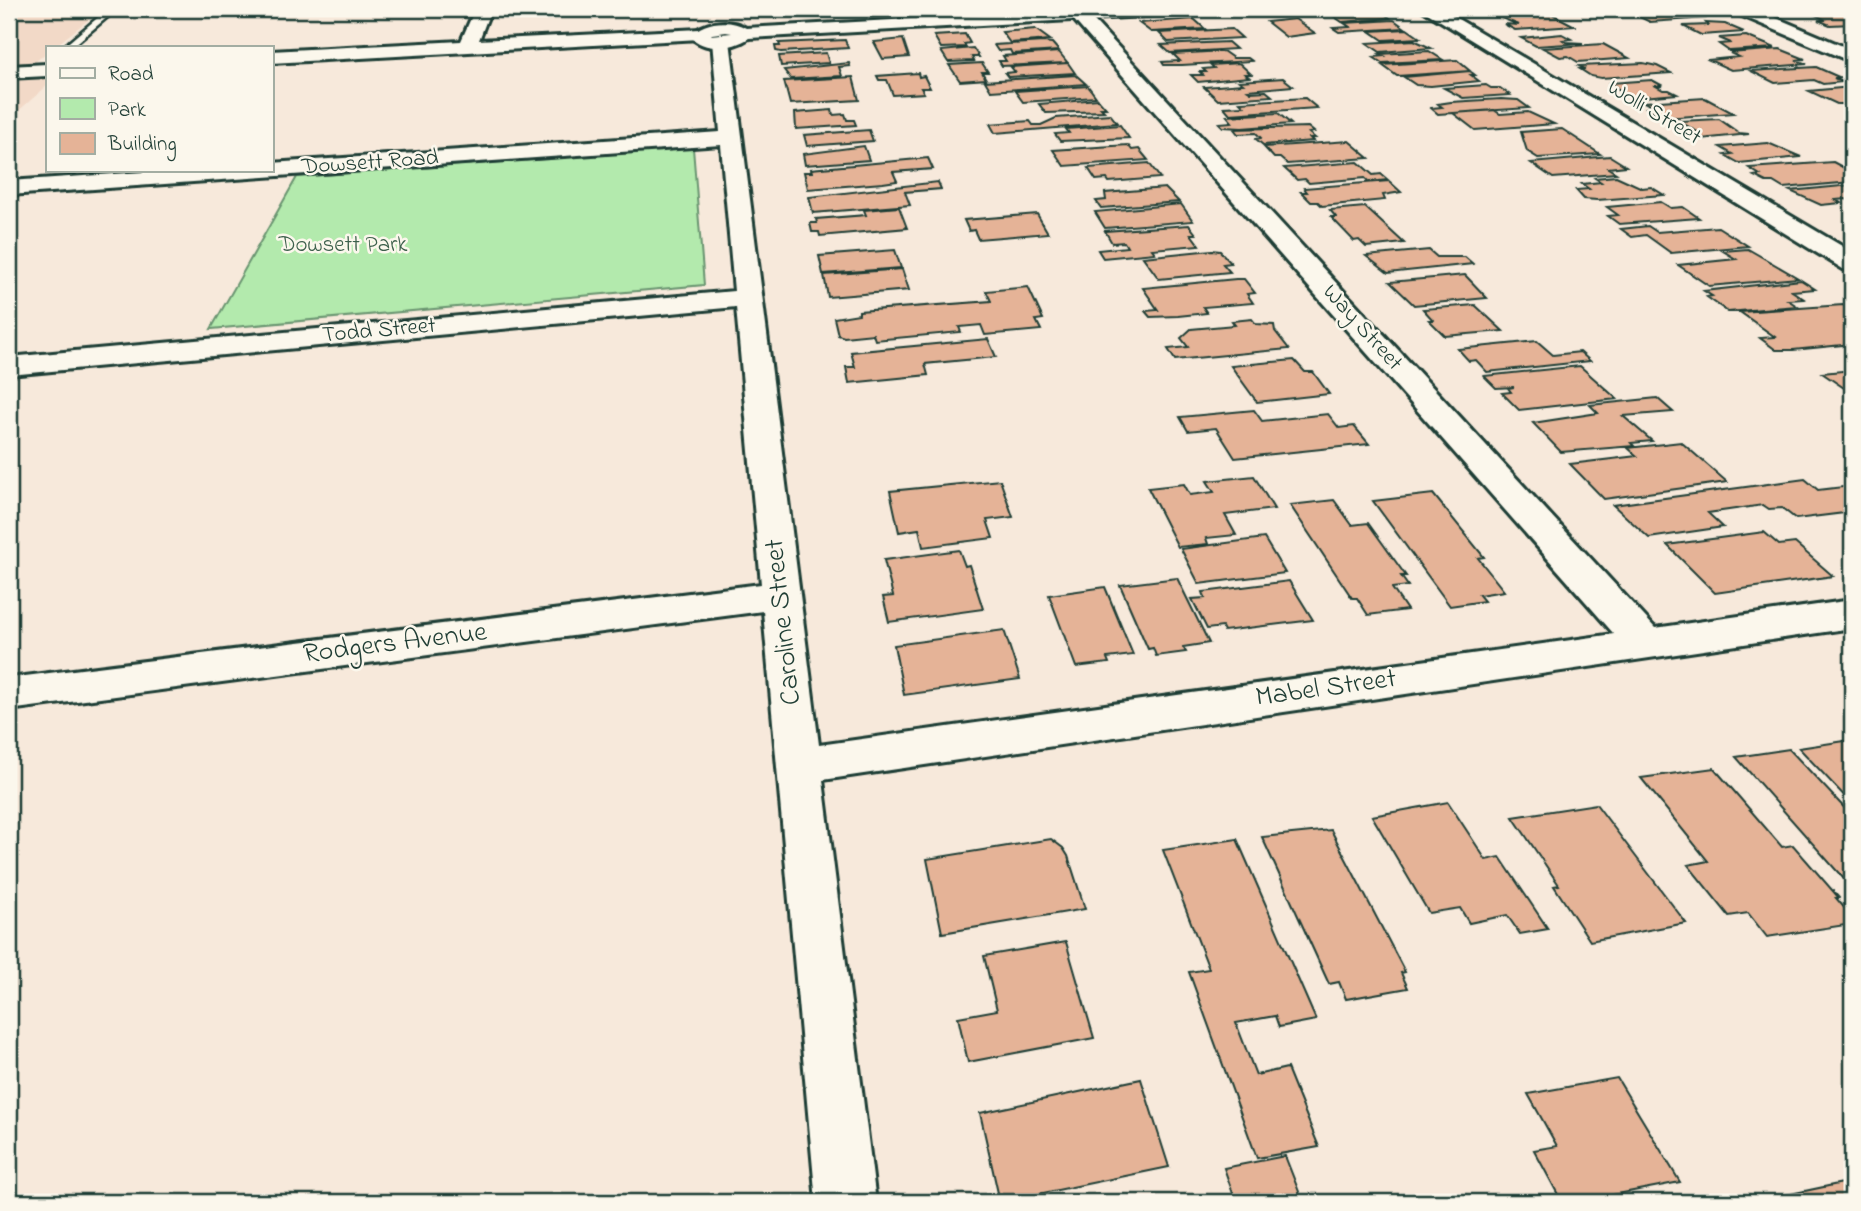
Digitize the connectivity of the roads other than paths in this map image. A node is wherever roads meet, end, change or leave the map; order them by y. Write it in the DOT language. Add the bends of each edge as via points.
graph roads {
  1 [pos="113,9"];
  2 [pos="483,9"];
  3 [pos="1181,9"];
  4 [pos="1429,9"];
  5 [pos="1741,9"];
  6 [pos="1098,12"];
  7 [pos="720,29"];
  8 [pos="68,46"];
  9 [pos="468,46"];
  10 [pos="273,57"];
  11 [pos="1852,57"];
  12 [pos="45,68"];
  13 [pos="9,72"];
  14 [pos="732,138"];
  15 [pos="273,170"];
  16 [pos="240,172"];
  17 [pos="9,188"];
  18 [pos="1852,263"];
  19 [pos="749,298"];
  20 [pos="9,366"];
  21 [pos="781,595"];
  22 [pos="1852,614"];
  23 [pos="1645,642"];
  24 [pos="9,694"];
  25 [pos="799,766"];
  26 [pos="846,1202"];
  1 -- 8 [label="lane"];
  2 -- 9 [label="street"];
  3 -- 6 [label="street"];
  4 -- 18 [label="street, Wolli Street"];
  5 -- 11 [label="street"];
  6 -- 7 [label="street"];
  6 -- 23 [label="street, Way Street"];
  7 -- 9 [label="street"];
  7 -- 14 [label="street, Caroline Street"];
  9 -- 10 [label="street"];
  12 -- 13 [label="street"];
  14 -- 15 [label="street, Dowsett Road"];
  14 -- 19 [label="street, Caroline Street"];
  16 -- 17 [label="street, Dowsett Road"];
  19 -- 20 [label="street, Todd Street"];
  19 -- 21 [label="street, Caroline Street"];
  21 -- 24 [label="street, Rodgers Avenue"];
  21 -- 25 [label="street, Caroline Street"];
  22 -- 23 [label="street, Mabel Street"];
  23 -- 25 [label="street, Mabel Street"];
  25 -- 26 [label="street, Caroline Street"];
}
